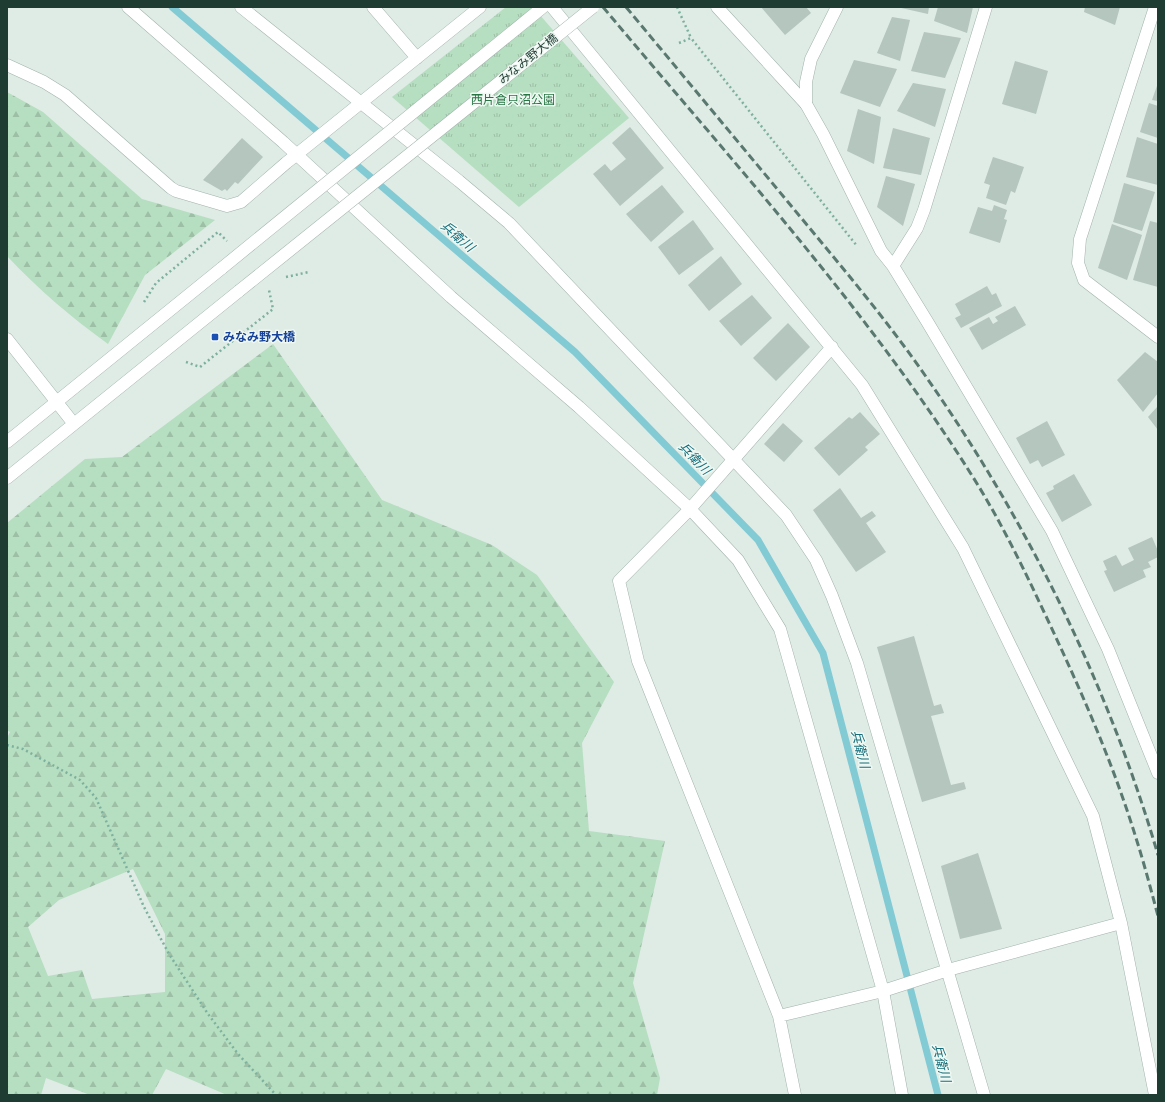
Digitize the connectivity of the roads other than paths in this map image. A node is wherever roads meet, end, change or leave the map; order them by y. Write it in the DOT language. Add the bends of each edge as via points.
graph roads {
  1 [pos="128,7"];
  2 [pos="241,7"];
  3 [pos="373,7"];
  4 [pos="480,7"];
  5 [pos="543,7"];
  6 [pos="552,7"];
  7 [pos="593,7"];
  8 [pos="717,7"];
  9 [pos="837,7"];
  10 [pos="986,7"];
  11 [pos="1156,8"];
  12 [pos="417,58"];
  13 [pos="7,65"];
  14 [pos="361,103"];
  15 [pos="806,104"];
  16 [pos="300,152"];
  17 [pos="893,266"];
  18 [pos="1158,337"];
  19 [pos="7,339"];
  20 [pos="832,347"];
  21 [pos="57,402"];
  22 [pos="74,424"];
  23 [pos="7,442"];
  24 [pos="734,459"];
  25 [pos="7,478"];
  26 [pos="694,505"];
  27 [pos="1158,773"];
  28 [pos="1121,923"];
  29 [pos="943,972"];
  30 [pos="888,990"];
  31 [pos="779,1016"];
  32 [pos="795,1095"];
  33 [pos="902,1095"];
  34 [pos="984,1095"];
  35 [pos="1155,1095"];
  1 -- 16 [label="street"];
  2 -- 14 [label="street"];
  3 -- 12 [label="street"];
  4 -- 12 [label="street"];
  5 -- 21 [label="street, bridge"];
  6 -- 20 [label="street"];
  7 -- 22 [label="street, みなみ野大橋, bridge"];
  8 -- 15 [label="street"];
  9 -- 15 [label="street" via="811,59 806,82"];
  10 -- 17 [label="street" via="924,210 917,228"];
  11 -- 18 [label="street" via="1080,239 1078,263 1084,280"];
  12 -- 14 [label="street"];
  13 -- 16 [label="street" via="44,82 64,95 176,191 227,206 236,205"];
  14 -- 16 [label="street"];
  14 -- 24 [label="street" via="509,223"];
  15 -- 17 [label="street" via="824,134 881,251"];
  16 -- 26 [label="street" via="451,297"];
  17 -- 27 [label="street" via="1052,531 1108,649"];
  19 -- 21 [label="street"];
  20 -- 24 [label="street"];
  20 -- 28 [label="street" via="862,385 963,548 1093,816"];
  21 -- 22 [label="street"];
  21 -- 23 [label="street"];
  22 -- 25 [label="street, みなみ野大橋"];
  24 -- 26 [label="street"];
  24 -- 29 [label="street" via="786,515 816,560 832,596 857,663"];
  26 -- 30 [label="street" via="738,560 780,629"];
  26 -- 31 [label="street" via="619,581 638,661"];
  28 -- 29 [label="street"];
  28 -- 35 [label="street"];
  29 -- 30 [label="street"];
  29 -- 34 [label="street"];
  30 -- 31 [label="street"];
  30 -- 33 [label="street"];
  31 -- 32 [label="street"];
}
